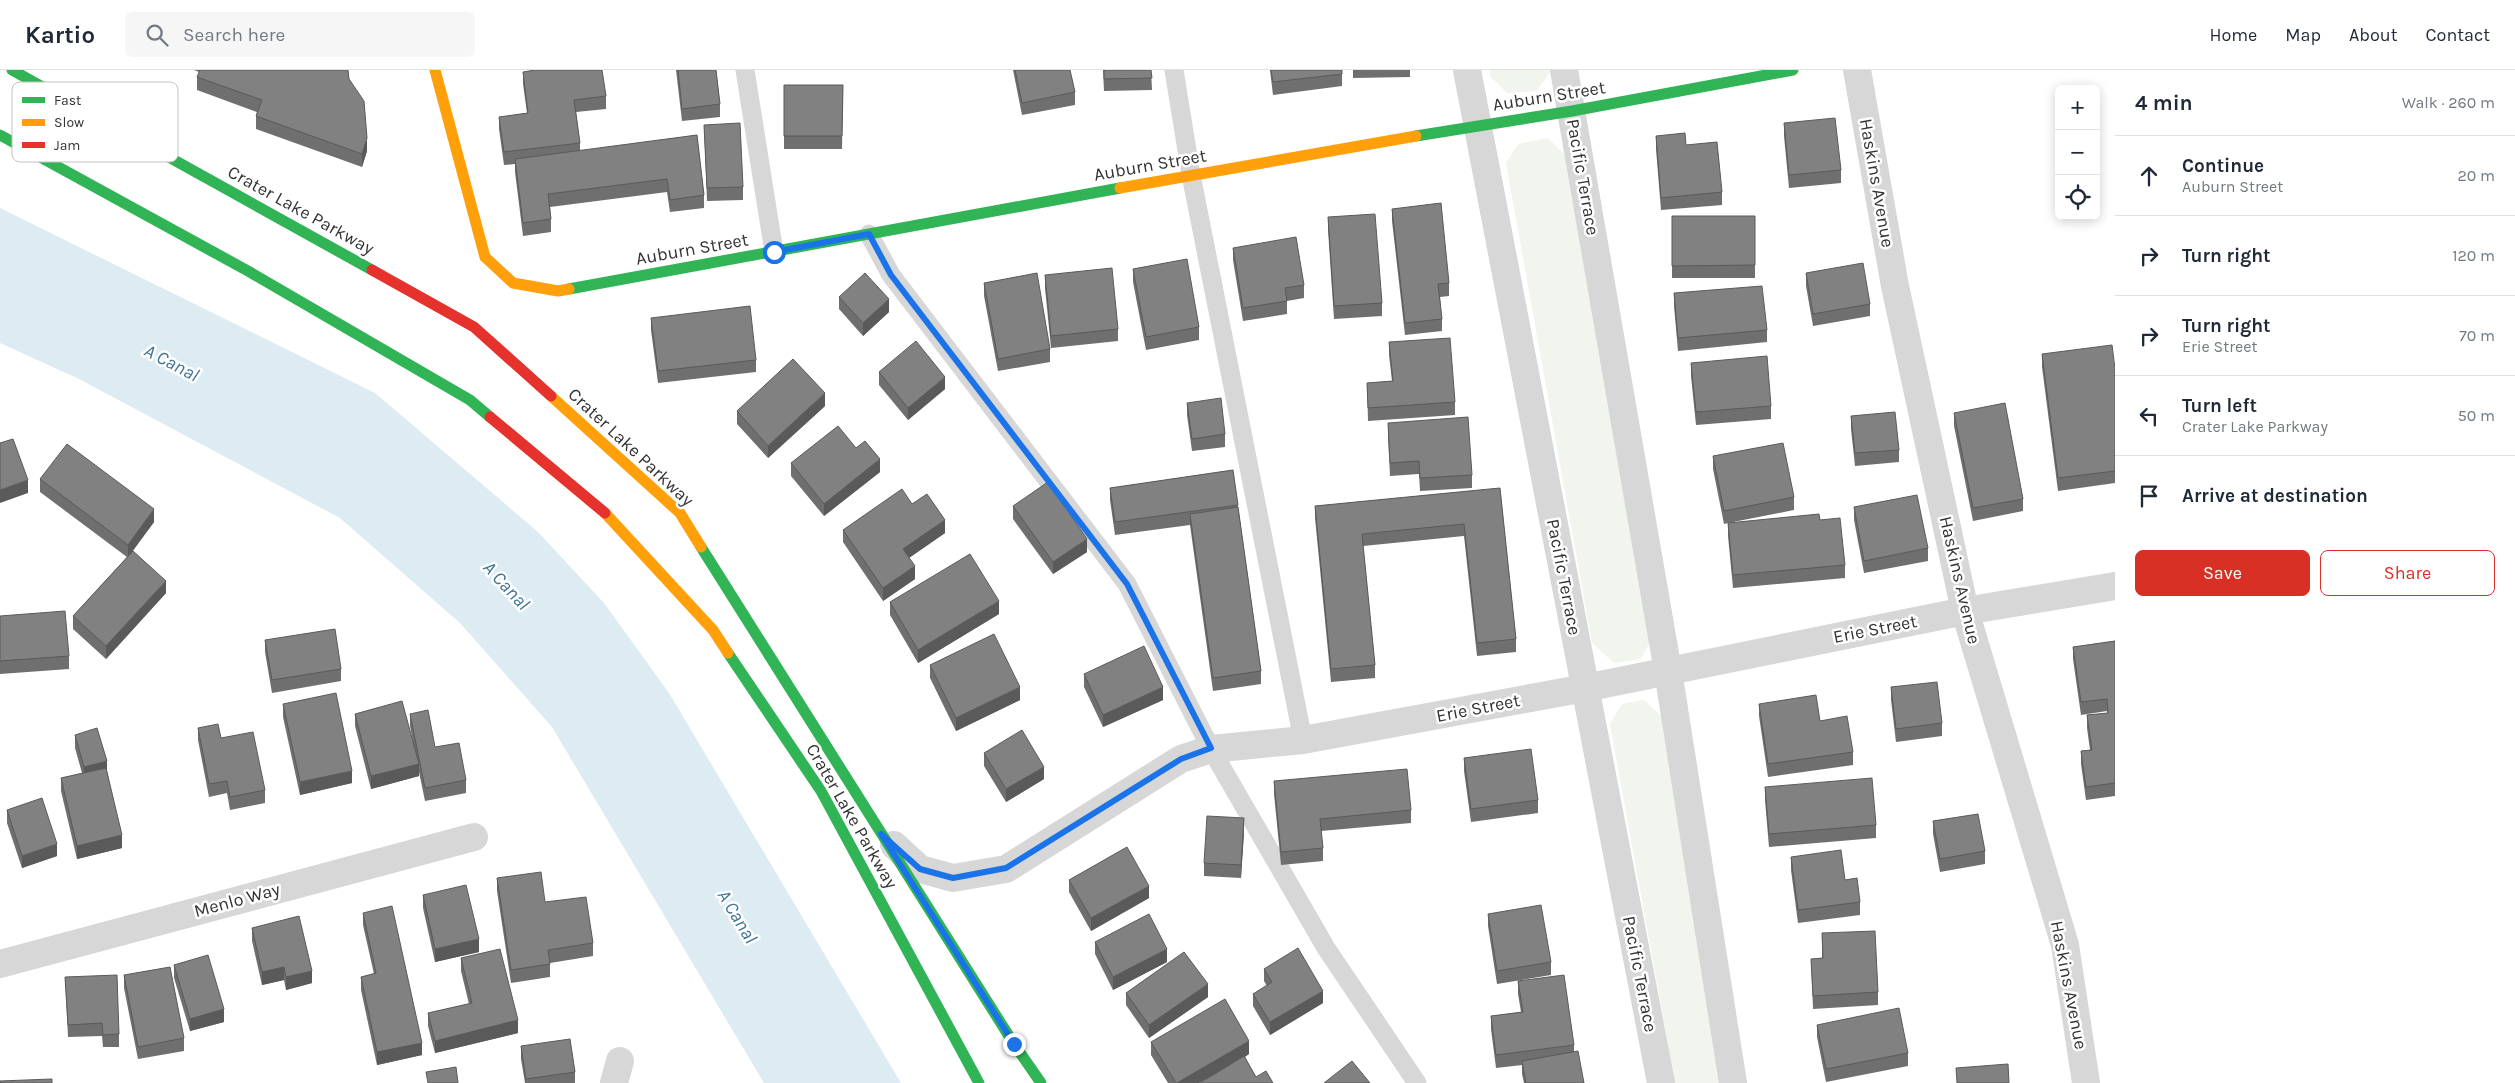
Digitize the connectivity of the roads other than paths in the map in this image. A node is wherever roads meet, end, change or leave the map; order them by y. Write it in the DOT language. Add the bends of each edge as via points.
graph roads {
  1 [pos="12,70"];
  2 [pos="435,70"];
  3 [pos="744,70"];
  4 [pos="1174,70"];
  5 [pos="1467,70"];
  6 [pos="1564,70"];
  7 [pos="1793,70"];
  8 [pos="1857,70"];
  9 [pos="34,82"];
  10 [pos="1572,111"];
  11 [pos="1478,125"];
  12 [pos="0,135"];
  13 [pos="12,142"];
  14 [pos="49,162"];
  15 [pos="177,162"];
  16 [pos="1191,175"];
  17 [pos="869,234"];
  18 [pos="774,252"];
  19 [pos="2115,586"];
  20 [pos="1965,611"];
  21 [pos="1668,671"];
  22 [pos="1585,688"];
  23 [pos="1303,740"];
  24 [pos="1211,748"];
  25 [pos="881,834"];
  26 [pos="474,837"];
  27 [pos="0,964"];
  28 [pos="979,1083"];
  29 [pos="1041,1083"];
  30 [pos="1417,1083"];
  31 [pos="1661,1083"];
  32 [pos="1733,1083"];
  33 [pos="2086,1083"];
  1 -- 9 [label="main road, Crater Lake Parkway"];
  2 -- 18 [label="main road, Auburn Street" via="485,257 513,283 558,291"];
  3 -- 18 [label="lane"];
  4 -- 16 [label="lane"];
  5 -- 11 [label="street, Pacific Terrace"];
  6 -- 10 [label="street, Pacific Terrace"];
  7 -- 10 [label="main road, Auburn Street"];
  8 -- 20 [label="street, Haskins Avenue" via="1896,286"];
  10 -- 11 [label="main road, Auburn Street"];
  10 -- 21 [label="street, Pacific Terrace"];
  11 -- 16 [label="main road, Auburn Street"];
  11 -- 22 [label="street, Pacific Terrace"];
  12 -- 13 [label="main road, Crater Lake Parkway"];
  14 -- 28 [label="main road, Crater Lake Parkway" via="248,271 470,400 598,506 714,630 821,791"];
  15 -- 25 [label="main road, Crater Lake Parkway" via="474,327 680,513"];
  16 -- 17 [label="main road, Auburn Street"];
  16 -- 23 [label="lane"];
  17 -- 18 [label="main road, Auburn Street"];
  17 -- 24 [label="lane" via="891,275 1127,584"];
  19 -- 20 [label="street, Erie Street"];
  20 -- 21 [label="street, Erie Street"];
  20 -- 33 [label="street, Haskins Avenue" via="2065,945"];
  21 -- 22 [label="street, Erie Street"];
  21 -- 32 [label="street, Pacific Terrace"];
  22 -- 23 [label="street, Erie Street"];
  22 -- 31 [label="street, Pacific Terrace"];
  23 -- 24 [label="street, Erie Street"];
  24 -- 25 [label="street, Erie Street" via="1181,759 1006,868 953,878 920,869"];
  24 -- 30 [label="lane" via="1326,948"];
  25 -- 29 [label="main road, Crater Lake Parkway"];
  26 -- 27 [label="street, Menlo Way"];
}
